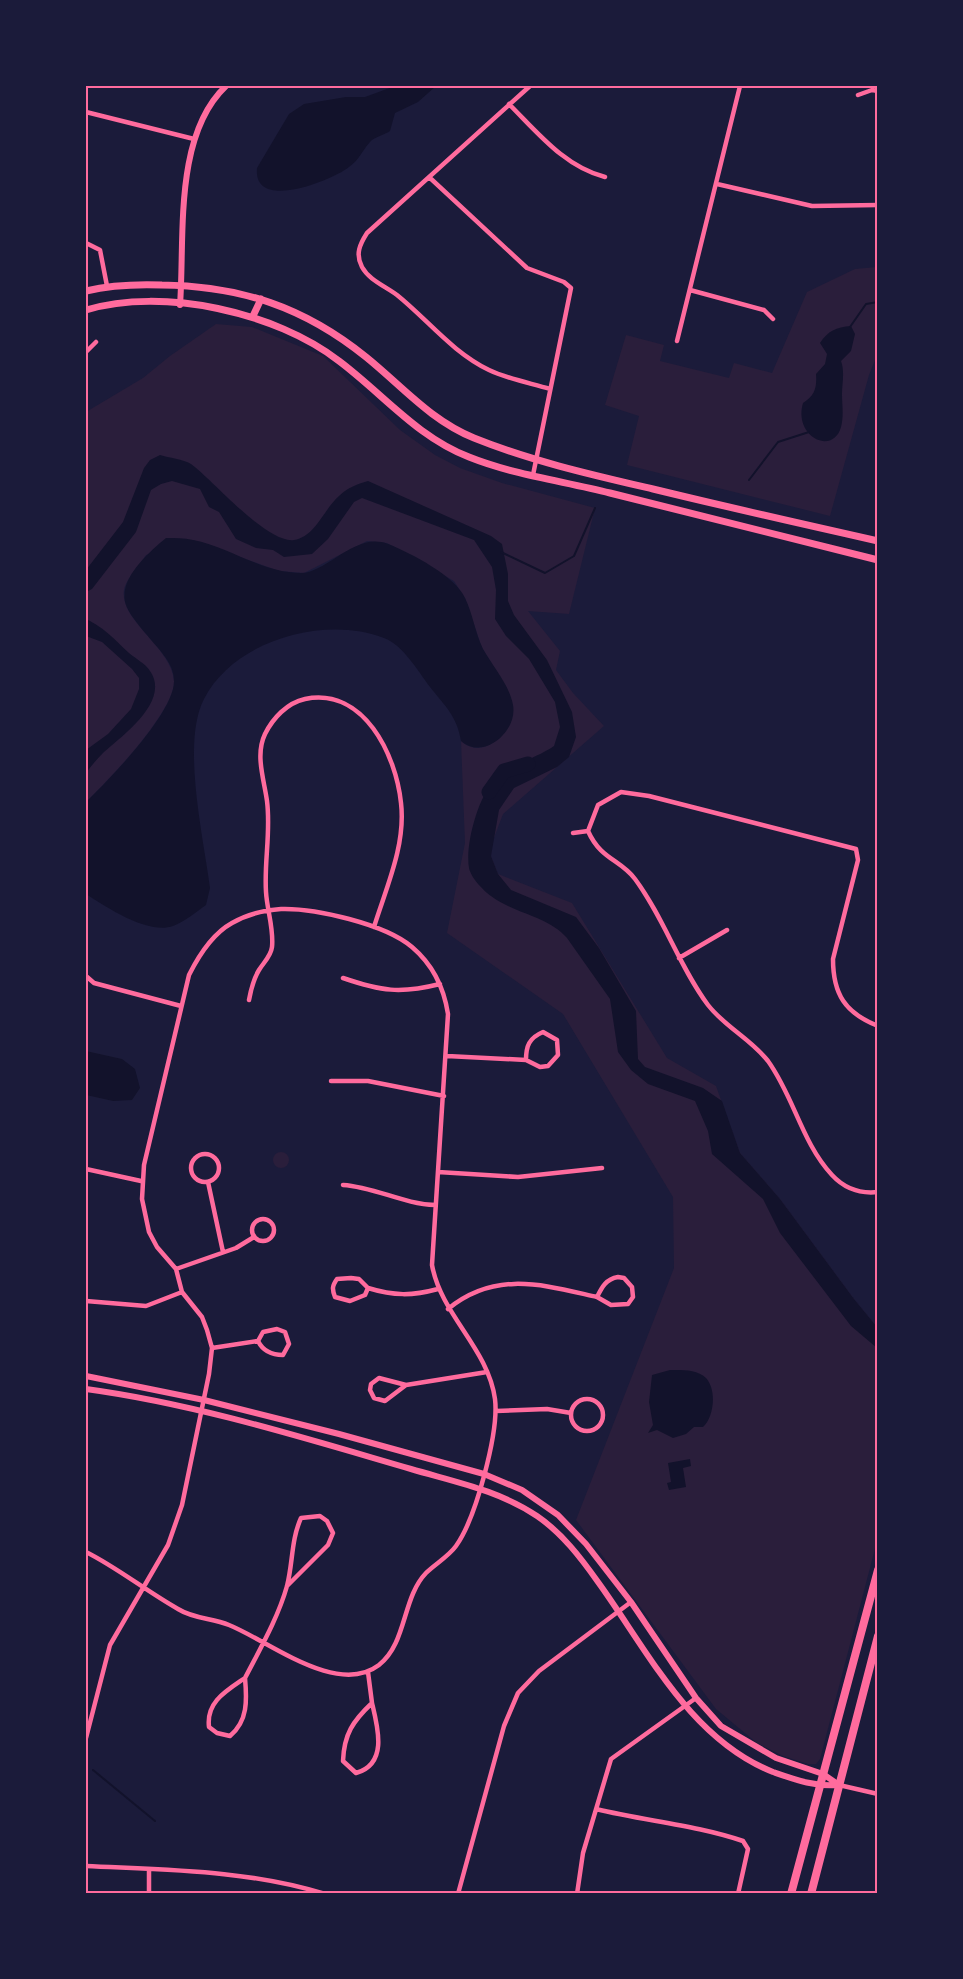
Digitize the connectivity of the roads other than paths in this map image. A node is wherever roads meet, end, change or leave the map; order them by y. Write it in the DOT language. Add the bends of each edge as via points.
graph roads {
  1 [pos="226,86"];
  2 [pos="530,86"];
  3 [pos="740,86"];
  4 [pos="878,91"];
  5 [pos="858,95"];
  6 [pos="509,104"];
  7 [pos="86,112"];
  8 [pos="194,140"];
  9 [pos="429,177"];
  10 [pos="605,177"];
  11 [pos="717,184"];
  12 [pos="878,205"];
  13 [pos="86,243"];
  14 [pos="182,285"];
  15 [pos="107,286"];
  16 [pos="690,290"];
  17 [pos="86,291"];
  18 [pos="261,299"];
  19 [pos="180,305"];
  20 [pos="86,310"];
  21 [pos="253,316"];
  22 [pos="773,319"];
  23 [pos="677,341"];
  24 [pos="96,342"];
  25 [pos="86,352"];
  26 [pos="550,389"];
  27 [pos="535,458"];
  28 [pos="533,476"];
  29 [pos="770,517"];
  30 [pos="767,532"];
  31 [pos="878,541"];
  32 [pos="878,560"];
  33 [pos="588,831"];
  34 [pos="573,833"];
  35 [pos="268,911"];
  36 [pos="374,927"];
  37 [pos="728,930"];
  38 [pos="679,958"];
  39 [pos="86,976"];
  40 [pos="343,978"];
  41 [pos="94,983"];
  42 [pos="440,984"];
  43 [pos="86,986"];
  44 [pos="249,1000"];
  45 [pos="181,1006"];
  46 [pos="878,1026"];
  47 [pos="447,1056"];
  48 [pos="526,1060"];
  49 [pos="331,1081"];
  50 [pos="444,1096"];
  51 [pos="602,1168"];
  52 [pos="86,1169"];
  53 [pos="438,1172"];
  54 [pos="141,1181"];
  55 [pos="208,1182"];
  56 [pos="343,1185"];
  57 [pos="878,1192"];
  58 [pos="435,1205"];
  59 [pos="254,1237"];
  60 [pos="222,1252"];
  61 [pos="176,1269"];
  62 [pos="368,1288"];
  63 [pos="438,1289"];
  64 [pos="182,1292"];
  65 [pos="597,1298"];
  66 [pos="86,1301"];
  67 [pos="448,1309"];
  68 [pos="258,1341"];
  69 [pos="212,1348"];
  70 [pos="487,1372"];
  71 [pos="86,1376"];
  72 [pos="406,1385"];
  73 [pos="86,1389"];
  74 [pos="204,1400"];
  75 [pos="496,1411"];
  76 [pos="201,1412"];
  77 [pos="571,1413"];
  78 [pos="484,1473"];
  79 [pos="479,1487"];
  80 [pos="86,1552"];
  81 [pos="877,1572"];
  82 [pos="287,1586"];
  83 [pos="145,1588"];
  84 [pos="631,1602"];
  85 [pos="619,1611"];
  86 [pos="878,1636"];
  87 [pos="264,1642"];
  88 [pos="368,1672"];
  89 [pos="245,1678"];
  90 [pos="696,1698"];
  91 [pos="372,1703"];
  92 [pos="686,1706"];
  93 [pos="86,1738"];
  94 [pos="823,1774"];
  95 [pos="839,1785"];
  96 [pos="820,1786"];
  97 [pos="878,1794"];
  98 [pos="596,1809"];
  99 [pos="86,1866"];
  100 [pos="149,1869"];
  101 [pos="149,1893"];
  102 [pos="326,1893"];
  103 [pos="458,1893"];
  104 [pos="577,1893"];
  105 [pos="738,1893"];
  106 [pos="791,1893"];
  107 [pos="811,1893"];
  1 -- 8 [label="street"];
  2 -- 6 [label="street"];
  3 -- 11 [label="street"];
  4 -- 5 [label="street"];
  6 -- 9 [label="street"];
  6 -- 10 [label="street" via="569,161 586,172"];
  7 -- 8 [label="street"];
  8 -- 14 [label="street" via="184,204"];
  9 -- 26 [label="street" via="527,268 571,288"];
  9 -- 26 [label="street" via="367,233 358,248 362,268 458,351 506,376"];
  11 -- 12 [label="street" via="812,206"];
  11 -- 16 [label="street"];
  13 -- 15 [label="street" via="100,250"];
  14 -- 15 [label="main road"];
  14 -- 18 [label="main road" via="229,290"];
  14 -- 19 [label="street"];
  15 -- 17 [label="main road"];
  16 -- 22 [label="street" via="764,310"];
  16 -- 23 [label="street"];
  18 -- 21 [label="main road"];
  18 -- 27 [label="main road" via="300,314 339,336 441,421 474,438"];
  19 -- 20 [label="main road" via="111,305"];
  19 -- 21 [label="main road"];
  21 -- 28 [label="main road" via="289,331 339,361 439,443 470,458"];
  24 -- 25 [label="street"];
  26 -- 27 [label="street"];
  27 -- 28 [label="street"];
  27 -- 29 [label="main road"];
  28 -- 30 [label="main road"];
  29 -- 30 [label="main road"];
  29 -- 31 [label="main road"];
  30 -- 32 [label="main road"];
  33 -- 34 [label="street"];
  33 -- 38 [label="street" via="595,846 632,876 646,894"];
  33 -- 46 [label="street" via="598,805 621,792 856,849 858,860 833,959 833,974 837,990 850,1009 857,1017"];
  35 -- 36 [label="street" via="310,911"];
  35 -- 36 [label="street" via="269,825 261,743 274,719 288,706 301,700 324,698 352,707 371,726 384,744 398,786 402,807 400,835"];
  35 -- 44 [label="street" via="272,948 252,984"];
  35 -- 45 [label="street" via="230,924 210,940 195,963"];
  36 -- 42 [label="street" via="412,946"];
  37 -- 38 [label="street"];
  38 -- 57 [label="street" via="709,1006 766,1059 815,1151 833,1176 849,1188"];
  39 -- 41 [label="street"];
  40 -- 42 [label="street" via="387,992"];
  41 -- 43 [label="street"];
  41 -- 45 [label="street"];
  42 -- 47 [label="street" via="448,1014"];
  45 -- 54 [label="street"];
  47 -- 48 [label="street"];
  47 -- 50 [label="street"];
  48 -- 48 [label="street" via="540,1067 548,1066 558,1056 557,1040 543,1032 535,1035 526,1049"];
  49 -- 50 [label="street" via="368,1081"];
  50 -- 53 [label="street"];
  51 -- 53 [label="street" via="518,1177"];
  52 -- 54 [label="street"];
  53 -- 58 [label="street"];
  54 -- 61 [label="street" via="143,1214 149,1232"];
  55 -- 55 [label="street" via="217,1174 218,1163 204,1154 194,1159 191,1170 197,1180"];
  55 -- 60 [label="street"];
  56 -- 58 [label="street" via="363,1186 412,1203"];
  58 -- 63 [label="street" via="431,1252"];
  59 -- 59 [label="street" via="263,1241 272,1237 274,1227 262,1219 254,1223"];
  59 -- 60 [label="street"];
  60 -- 61 [label="street"];
  61 -- 64 [label="street"];
  62 -- 62 [label="street" via="359,1279 343,1278 337,1280 332,1290 335,1297 350,1300 365,1295"];
  62 -- 63 [label="street" via="394,1296"];
  63 -- 67 [label="street"];
  64 -- 66 [label="street" via="146,1306"];
  64 -- 69 [label="street" via="202,1317"];
  65 -- 65 [label="street" via="611,1305 628,1304 633,1297 632,1287 624,1278 610,1278"];
  65 -- 67 [label="street" via="523,1282 487,1288"];
  67 -- 70 [label="street"];
  68 -- 68 [label="street" via="262,1332 278,1329 285,1332 289,1344 283,1355 274,1355"];
  68 -- 69 [label="street"];
  69 -- 74 [label="street"];
  70 -- 72 [label="street"];
  70 -- 75 [label="street"];
  71 -- 74 [label="street"];
  72 -- 72 [label="street" via="386,1401 374,1398 370,1390 379,1378"];
  73 -- 76 [label="street"];
  74 -- 76 [label="street"];
  74 -- 78 [label="street"];
  75 -- 77 [label="street" via="548,1409"];
  75 -- 78 [label="street"];
  76 -- 79 [label="street" via="325,1442"];
  76 -- 83 [label="street" via="182,1505 168,1545"];
  77 -- 77 [label="street" via="580,1401 588,1400 601,1407 602,1422 598,1428 583,1431 572,1421"];
  78 -- 79 [label="street"];
  78 -- 84 [label="street" via="522,1490 558,1515"];
  79 -- 85 [label="street" via="516,1503 553,1529"];
  79 -- 88 [label="street" via="455,1547 424,1575 391,1651"];
  80 -- 83 [label="street"];
  81 -- 94 [label="main road"];
  82 -- 82 [label="street" via="328,1545 333,1533 320,1516 301,1518"];
  82 -- 87 [label="street"];
  83 -- 87 [label="street" via="194,1617 227,1624"];
  83 -- 93 [label="street" via="110,1646"];
  84 -- 85 [label="street"];
  84 -- 90 [label="street"];
  85 -- 92 [label="street"];
  85 -- 103 [label="street" via="539,1671 518,1693 504,1726"];
  86 -- 95 [label="main road"];
  87 -- 88 [label="street" via="318,1670 354,1675"];
  87 -- 89 [label="street"];
  88 -- 91 [label="street"];
  89 -- 89 [label="street" via="246,1710 238,1729 230,1736 217,1733 209,1727 212,1704"];
  90 -- 92 [label="street"];
  90 -- 94 [label="street" via="722,1726 745,1742 776,1758"];
  91 -- 91 [label="street" via="378,1730 377,1752 373,1763 356,1773 343,1761 343,1751 352,1722"];
  92 -- 96 [label="street" via="710,1734 735,1752 766,1769"];
  92 -- 98 [label="street" via="611,1759"];
  94 -- 95 [label="street"];
  94 -- 96 [label="main road"];
  95 -- 96 [label="street"];
  95 -- 97 [label="street"];
  95 -- 107 [label="main road"];
  96 -- 106 [label="main road"];
  98 -- 104 [label="street"];
  98 -- 105 [label="street" via="743,1841 748,1849"];
  99 -- 100 [label="street"];
  100 -- 101 [label="street"];
  100 -- 102 [label="street" via="222,1873"];
}
